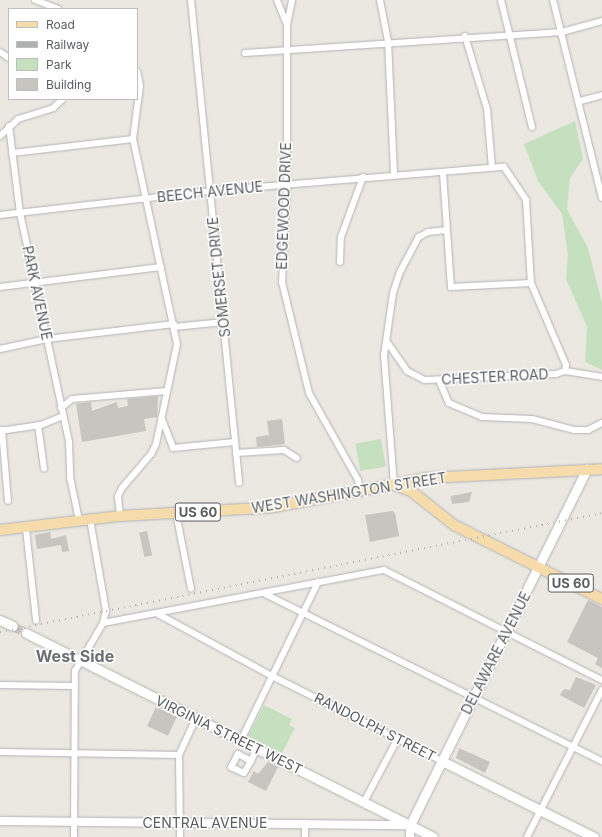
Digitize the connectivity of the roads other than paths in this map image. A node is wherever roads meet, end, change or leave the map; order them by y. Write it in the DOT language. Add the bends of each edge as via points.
graph roads {
  1 [pos="34,0"];
  2 [pos="191,0"];
  3 [pos="277,0"];
  4 [pos="292,0"];
  5 [pos="380,0"];
  6 [pos="501,0"];
  7 [pos="553,0"];
  8 [pos="55,8"];
  9 [pos="602,21"];
  10 [pos="287,24"];
  11 [pos="562,32"];
  12 [pos="510,34"];
  13 [pos="466,36"];
  14 [pos="388,42"];
  15 [pos="287,49"];
  16 [pos="245,53"];
  17 [pos="138,76"];
  18 [pos="602,95"];
  19 [pos="62,100"];
  20 [pos="580,101"];
  21 [pos="10,126"];
  22 [pos="532,127"];
  23 [pos="0,136"];
  24 [pos="133,140"];
  25 [pos="12,153"];
  26 [pos="492,168"];
  27 [pos="443,173"];
  28 [pos="394,174"];
  29 [pos="363,177"];
  30 [pos="287,184"];
  31 [pos="210,191"];
  32 [pos="147,198"];
  33 [pos="602,198"];
  34 [pos="20,213"];
  35 [pos="0,215"];
  36 [pos="447,230"];
  37 [pos="340,262"];
  38 [pos="161,268"];
  39 [pos="35,283"];
  40 [pos="531,283"];
  41 [pos="0,287"];
  42 [pos="224,322"];
  43 [pos="174,326"];
  44 [pos="47,339"];
  45 [pos="388,342"];
  46 [pos="0,349"];
  47 [pos="565,371"];
  48 [pos="602,377"];
  49 [pos="439,380"];
  50 [pos="168,391"];
  51 [pos="61,408"];
  52 [pos="63,416"];
  53 [pos="162,419"];
  54 [pos="602,423"];
  55 [pos="38,425"];
  56 [pos="1,430"];
  57 [pos="235,442"];
  58 [pos="236,453"];
  59 [pos="297,458"];
  60 [pos="44,469"];
  61 [pos="587,469"];
  62 [pos="602,469"];
  63 [pos="448,477"];
  64 [pos="239,482"];
  65 [pos="394,485"];
  66 [pos="360,492"];
  67 [pos="8,500"];
  68 [pos="424,501"];
  69 [pos="176,513"];
  70 [pos="120,516"];
  71 [pos="90,519"];
  72 [pos="79,520"];
  73 [pos="26,529"];
  74 [pos="0,530"];
  75 [pos="539,567"];
  76 [pos="318,582"];
  77 [pos="191,589"];
  78 [pos="265,594"];
  79 [pos="602,599"];
  80 [pos="304,613"];
  81 [pos="158,614"];
  82 [pos="0,620"];
  83 [pos="36,620"];
  84 [pos="103,623"];
  85 [pos="13,626"];
  86 [pos="506,632"];
  87 [pos="26,633"];
  88 [pos="80,660"];
  89 [pos="272,676"];
  90 [pos="602,680"];
  91 [pos="0,685"];
  92 [pos="75,686"];
  93 [pos="602,690"];
  94 [pos="474,695"];
  95 [pos="196,718"];
  96 [pos="398,738"];
  97 [pos="241,740"];
  98 [pos="573,746"];
  99 [pos="258,748"];
  100 [pos="0,752"];
  101 [pos="75,753"];
  102 [pos="180,755"];
  103 [pos="251,761"];
  104 [pos="442,761"];
  105 [pos="602,761"];
  106 [pos="364,802"];
  107 [pos="541,811"];
  108 [pos="0,821"];
  109 [pos="74,821"];
  110 [pos="180,822"];
  111 [pos="305,823"];
  112 [pos="410,825"];
  113 [pos="74,837"];
  114 [pos="180,837"];
  115 [pos="305,837"];
  116 [pos="410,837"];
  117 [pos="433,837"];
  118 [pos="527,837"];
  119 [pos="594,837"];
  1 -- 8 [label="street"];
  2 -- 31 [label="street, SOMERSET DRIVE"];
  3 -- 10 [label="street"];
  4 -- 10 [label="street, EDGEWOOD DRIVE"];
  5 -- 14 [label="street"];
  6 -- 12 [label="street"];
  7 -- 11 [label="street"];
  9 -- 11 [label="street"];
  10 -- 15 [label="street, EDGEWOOD DRIVE"];
  11 -- 12 [label="street"];
  11 -- 20 [label="street"];
  12 -- 13 [label="street"];
  12 -- 22 [label="street"];
  13 -- 14 [label="street"];
  13 -- 26 [label="street" via="486,109"];
  14 -- 15 [label="street"];
  14 -- 28 [label="street"];
  15 -- 16 [label="street"];
  15 -- 30 [label="street, EDGEWOOD DRIVE"];
  17 -- 24 [label="street" via="140,86"];
  18 -- 20 [label="street"];
  19 -- 21 [label="street" via="53,108 26,116"];
  20 -- 33 [label="street"];
  21 -- 23 [label="street"];
  21 -- 25 [label="street, PARK AVENUE"];
  24 -- 25 [label="street"];
  24 -- 32 [label="street"];
  25 -- 34 [label="street, PARK AVENUE"];
  26 -- 27 [label="street, BEECH AVENUE"];
  26 -- 40 [label="street, CHESTER ROAD" via="504,167 525,196"];
  27 -- 28 [label="street, BEECH AVENUE"];
  27 -- 36 [label="street"];
  28 -- 29 [label="street, BEECH AVENUE"];
  29 -- 30 [label="street, BEECH AVENUE"];
  29 -- 37 [label="street" via="341,237"];
  30 -- 31 [label="street, BEECH AVENUE"];
  30 -- 66 [label="street, EDGEWOOD DRIVE" via="281,269 294,325 300,367 309,393 358,480"];
  31 -- 32 [label="street, BEECH AVENUE"];
  31 -- 42 [label="street, SOMERSET DRIVE"];
  32 -- 34 [label="street, BEECH AVENUE"];
  32 -- 38 [label="street"];
  34 -- 35 [label="street, BEECH AVENUE"];
  34 -- 39 [label="street, PARK AVENUE"];
  36 -- 40 [label="street" via="451,287"];
  36 -- 45 [label="street" via="422,234 408,255 393,293"];
  38 -- 39 [label="street"];
  38 -- 43 [label="street"];
  39 -- 41 [label="street"];
  39 -- 44 [label="street, PARK AVENUE"];
  40 -- 47 [label="street, CHESTER ROAD" via="566,365"];
  42 -- 43 [label="street"];
  42 -- 57 [label="street, SOMERSET DRIVE"];
  43 -- 44 [label="street"];
  43 -- 50 [label="street" via="176,357"];
  44 -- 46 [label="street"];
  44 -- 51 [label="street, PARK AVENUE"];
  45 -- 49 [label="street, CHESTER ROAD" via="407,371 425,380"];
  45 -- 65 [label="street" via="384,355"];
  47 -- 48 [label="street"];
  47 -- 49 [label="street, CHESTER ROAD"];
  49 -- 54 [label="street" via="449,403 482,417 532,419 574,430 588,430"];
  50 -- 51 [label="street" via="72,399"];
  50 -- 53 [label="street"];
  51 -- 52 [label="street, PARK AVENUE"];
  52 -- 55 [label="street"];
  52 -- 72 [label="street, PARK AVENUE"];
  53 -- 57 [label="street" via="173,448"];
  53 -- 70 [label="street" via="151,454 118,496"];
  55 -- 56 [label="street"];
  55 -- 60 [label="street"];
  56 -- 67 [label="street"];
  57 -- 58 [label="street, SOMERSET DRIVE"];
  58 -- 59 [label="street" via="284,450"];
  58 -- 64 [label="street, SOMERSET DRIVE"];
  61 -- 62 [label="main road, WEST WASHINGTON STREET / US 60"];
  61 -- 63 [label="main road, WEST WASHINGTON STREET / US 60"];
  61 -- 75 [label="main road, DELAWARE AVENUE"];
  63 -- 65 [label="main road, WEST WASHINGTON STREET / US 60"];
  63 -- 68 [label="main road" via="420,484 418,490"];
  65 -- 66 [label="main road, WEST WASHINGTON STREET / US 60"];
  65 -- 68 [label="main road, US 60" via="411,491"];
  66 -- 69 [label="main road, WEST WASHINGTON STREET / US 60" via="274,507"];
  68 -- 75 [label="main road, US 60" via="454,525"];
  69 -- 70 [label="main road, WEST WASHINGTON STREET / US 60"];
  69 -- 77 [label="street"];
  70 -- 71 [label="main road, WEST WASHINGTON STREET / US 60"];
  71 -- 72 [label="main road, WEST WASHINGTON STREET / US 60"];
  71 -- 84 [label="street" via="106,611"];
  72 -- 73 [label="main road, WEST WASHINGTON STREET / US 60"];
  73 -- 74 [label="main road, WEST WASHINGTON STREET / US 60"];
  73 -- 83 [label="street"];
  75 -- 79 [label="main road, US 60"];
  75 -- 86 [label="main road, DELAWARE AVENUE"];
  76 -- 78 [label="street"];
  76 -- 80 [label="street"];
  76 -- 86 [label="street" via="384,570"];
  78 -- 80 [label="street"];
  78 -- 81 [label="street"];
  80 -- 89 [label="street"];
  80 -- 94 [label="street"];
  81 -- 84 [label="street"];
  81 -- 89 [label="street, RANDOLPH STREET"];
  82 -- 85 [label="main road"];
  84 -- 88 [label="street"];
  86 -- 90 [label="street"];
  86 -- 94 [label="main road, DELAWARE AVENUE"];
  87 -- 88 [label="main road, VIRGINIA STREET WEST"];
  88 -- 92 [label="street" via="75,671"];
  88 -- 95 [label="main road, VIRGINIA STREET WEST"];
  89 -- 96 [label="street, RANDOLPH STREET"];
  89 -- 97 [label="street"];
  91 -- 92 [label="street"];
  92 -- 101 [label="street"];
  93 -- 98 [label="street"];
  94 -- 98 [label="street"];
  94 -- 104 [label="main road, DELAWARE AVENUE"];
  95 -- 97 [label="main road, VIRGINIA STREET WEST"];
  95 -- 102 [label="street"];
  96 -- 104 [label="street, RANDOLPH STREET"];
  96 -- 106 [label="street"];
  97 -- 99 [label="main road, VIRGINIA STREET WEST"];
  98 -- 105 [label="street"];
  98 -- 107 [label="street"];
  99 -- 103 [label="street"];
  99 -- 106 [label="main road, VIRGINIA STREET WEST"];
  100 -- 101 [label="street"];
  101 -- 102 [label="street"];
  101 -- 109 [label="street"];
  102 -- 110 [label="street"];
  104 -- 107 [label="main road, RANDOLPH STREET"];
  104 -- 112 [label="main road, DELAWARE AVENUE"];
  106 -- 112 [label="main road, VIRGINIA STREET WEST"];
  107 -- 118 [label="street"];
  107 -- 119 [label="main road, RANDOLPH STREET"];
  108 -- 109 [label="street, CENTRAL AVENUE"];
  109 -- 110 [label="street, CENTRAL AVENUE"];
  109 -- 113 [label="street"];
  110 -- 111 [label="street, CENTRAL AVENUE"];
  110 -- 114 [label="street"];
  111 -- 112 [label="street, CENTRAL AVENUE"];
  111 -- 115 [label="street"];
  112 -- 116 [label="street, DELAWARE AVENUE"];
  112 -- 117 [label="main road, VIRGINIA STREET WEST"];
}
